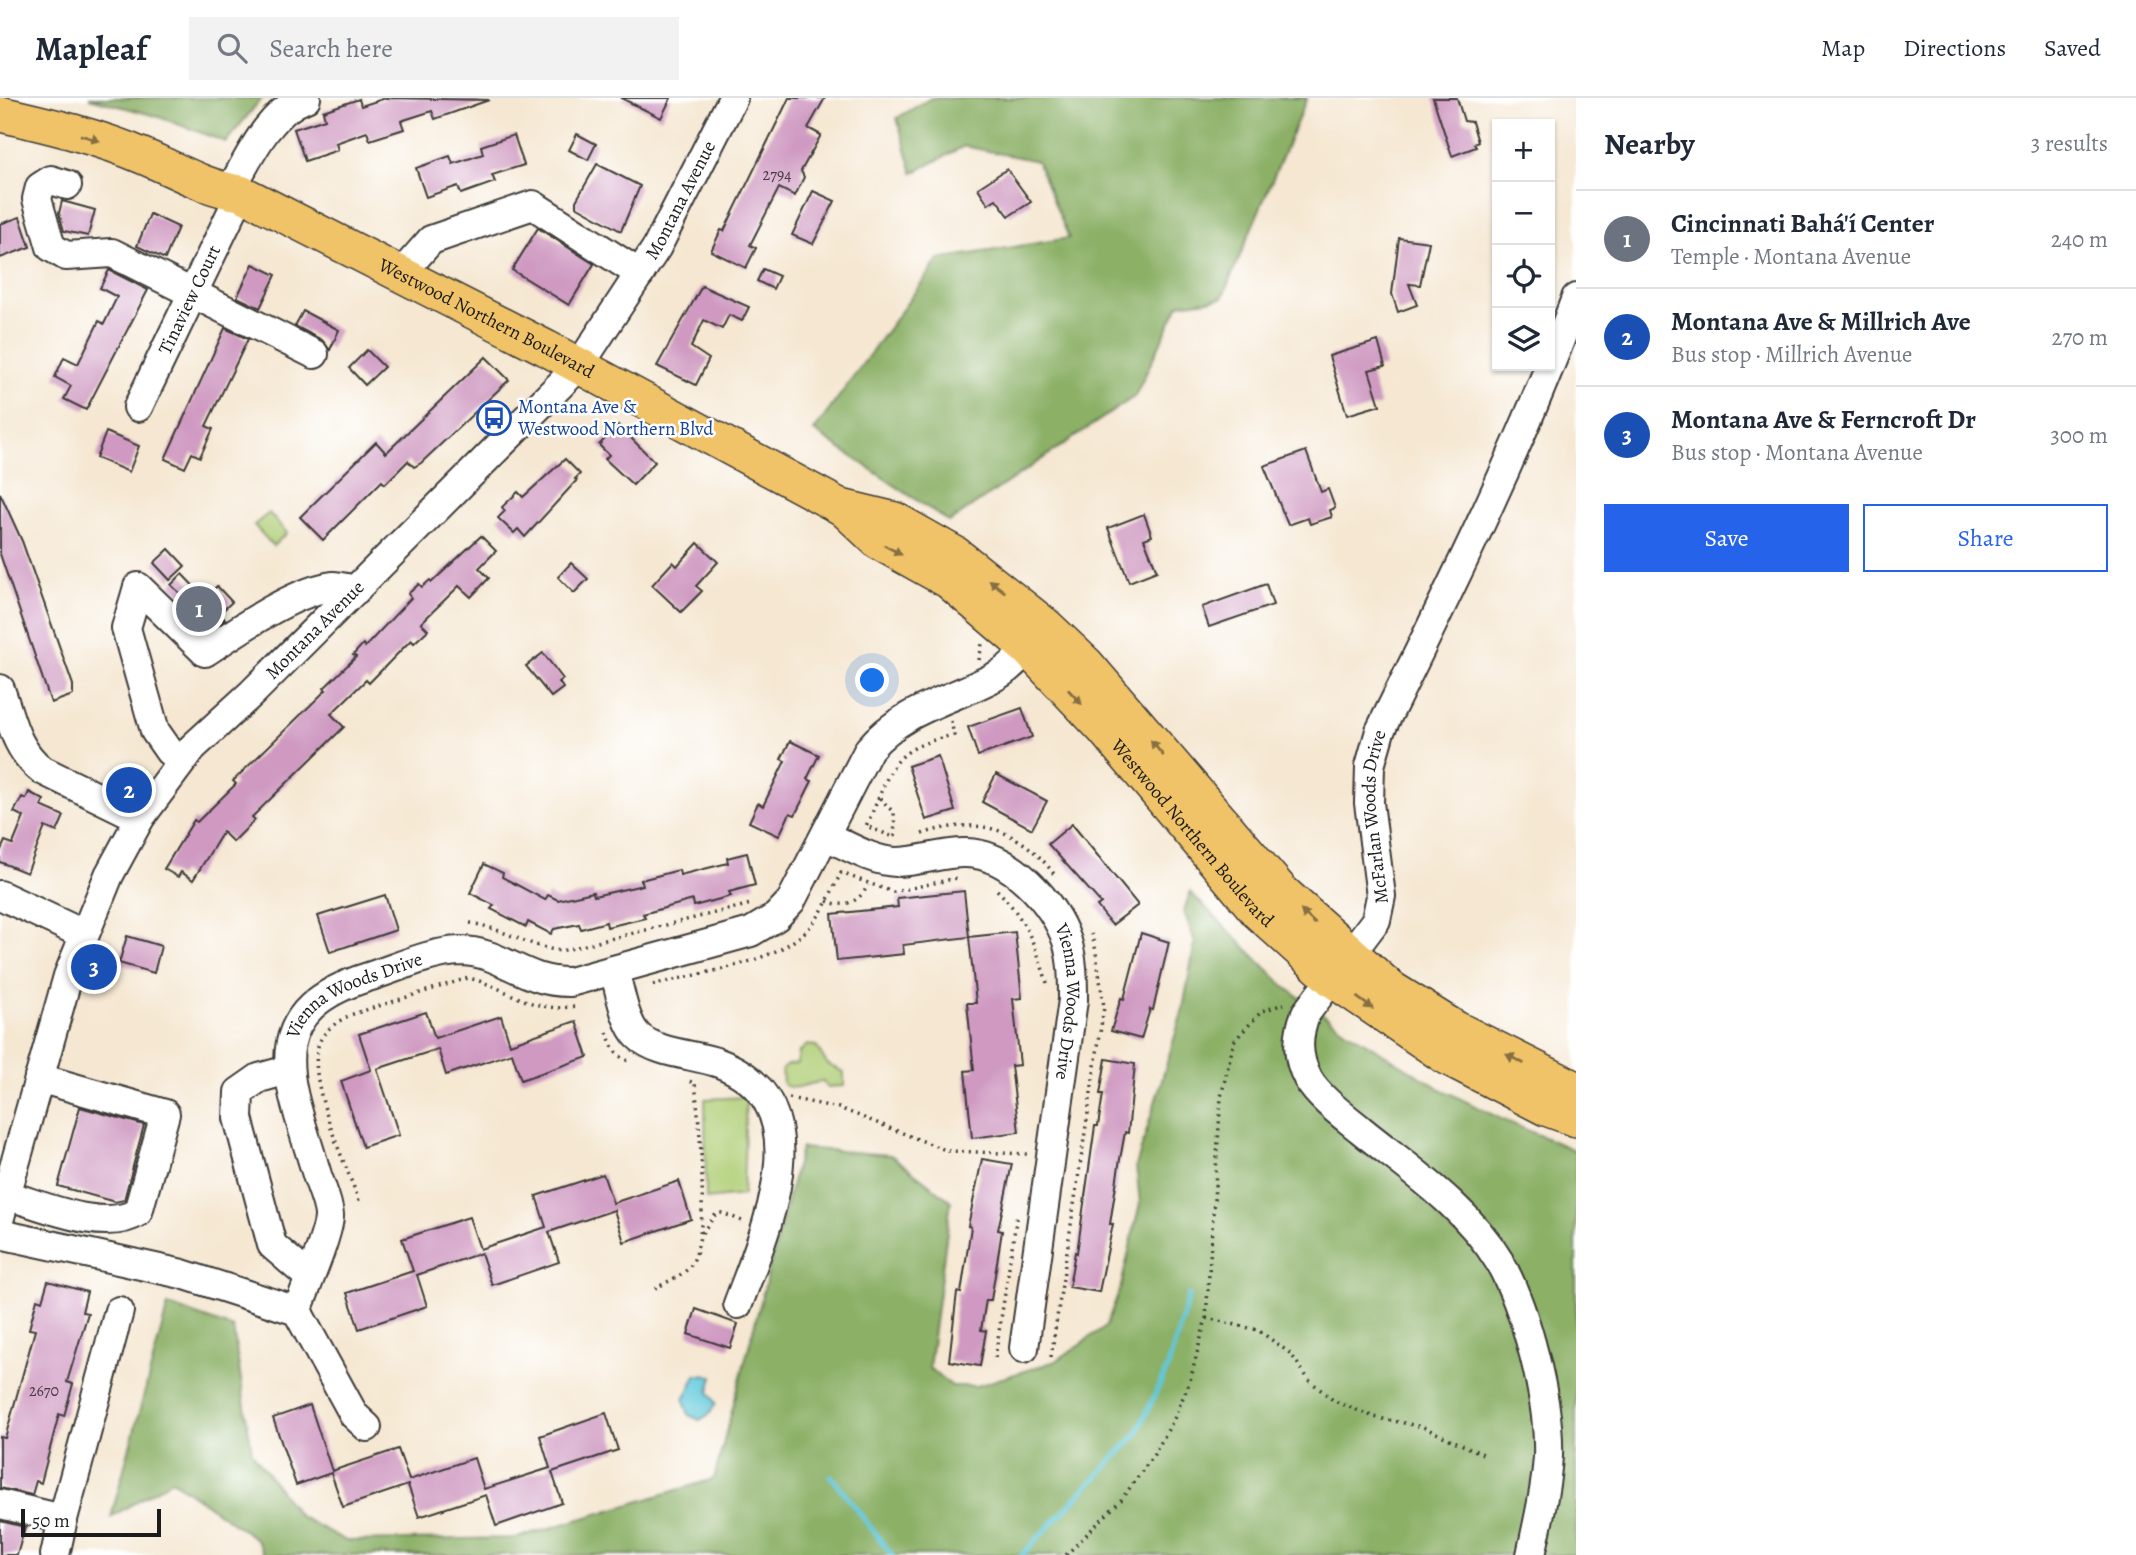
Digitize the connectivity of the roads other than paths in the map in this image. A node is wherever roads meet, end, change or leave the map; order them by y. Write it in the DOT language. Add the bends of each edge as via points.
graph roads {
  1 [pos="24,98"];
  2 [pos="306,98"];
  3 [pos="733,98"];
  4 [pos="0,114"];
  5 [pos="67,185"];
  6 [pos="235,189"];
  7 [pos="401,274"];
  8 [pos="640,274"];
  9 [pos="192,293"];
  10 [pos="1576,298"];
  11 [pos="314,354"];
  12 [pos="579,366"];
  13 [pos="138,407"];
  14 [pos="356,590"];
  15 [pos="1037,637"];
  16 [pos="0,689"];
  17 [pos="182,761"];
  18 [pos="139,818"];
  19 [pos="826,836"];
  20 [pos="0,895"];
  21 [pos="83,934"];
  22 [pos="1341,968"];
  23 [pos="618,982"];
  24 [pos="288,1070"];
  25 [pos="39,1078"];
  26 [pos="1576,1089"];
  27 [pos="1576,1119"];
  28 [pos="3,1202"];
  29 [pos="0,1234"];
  30 [pos="309,1277"];
  31 [pos="738,1304"];
  32 [pos="119,1311"];
  33 [pos="297,1311"];
  34 [pos="1024,1348"];
  35 [pos="367,1427"];
  36 [pos="0,1504"];
  37 [pos="63,1519"];
  38 [pos="55,1555"];
  39 [pos="1531,1555"];
  1 -- 6 [label="main road, Westwood Northern Boulevard" via="119,122 228,171"];
  2 -- 6 [label="street, Tinaview Court" via="270,125"];
  3 -- 8 [label="street, Montana Avenue"];
  4 -- 6 [label="main road, Westwood Northern Boulevard, one-way" via="144,156 212,188"];
  5 -- 9 [label="street" via="51,180 40,187 37,199 51,247 66,256 112,253"];
  6 -- 7 [label="main road, Westwood Northern Boulevard"];
  6 -- 9 [label="street, Tinaview Court"];
  7 -- 8 [label="street" via="431,240 533,205"];
  7 -- 12 [label="main road, Westwood Northern Boulevard"];
  8 -- 12 [label="street, Montana Avenue"];
  9 -- 11 [label="street"];
  9 -- 13 [label="street, Tinaview Court"];
  10 -- 22 [label="street, McFarlan Woods Drive" via="1501,483 1380,731 1370,766 1369,803 1381,896 1376,920"];
  12 -- 14 [label="street, Montana Avenue"];
  12 -- 15 [label="main road, Westwood Northern Boulevard" via="841,507 878,542"];
  14 -- 17 [label="street, Montana Avenue"];
  14 -- 17 [label="street" via="335,586 298,598 205,652 138,587 126,628 155,731"];
  15 -- 19 [label="street, Vienna Woods Drive" via="1000,674 909,714 885,730 869,749"];
  15 -- 22 [label="main road, Westwood Northern Boulevard" via="1104,729 1258,912"];
  16 -- 18 [label="street" via="15,735 30,760 41,770"];
  17 -- 18 [label="street, Montana Avenue"];
  18 -- 21 [label="street, Montana Avenue"];
  19 -- 23 [label="street, Vienna Woods Drive" via="791,901 762,927"];
  19 -- 34 [label="street, Vienna Woods Drive" via="874,858 895,862 967,853 1005,865 1043,900 1067,942 1073,1000 1036,1150"];
  20 -- 21 [label="street"];
  21 -- 25 [label="street, Montana Avenue"];
  26 -- 22 [label="main road, Westwood Northern Boulevard, one-way" via="1457,1029 1390,988"];
  22 -- 27 [label="main road, Westwood Northern Boulevard, one-way" via="1446,1056"];
  22 -- 39 [label="street, McFarlan Woods Drive" via="1306,1013 1299,1030 1298,1055 1309,1080 1340,1113 1456,1207 1498,1260 1517,1301 1538,1381 1548,1453"];
  23 -- 24 [label="street, Vienna Woods Drive" via="555,982 528,976 478,953 446,953 329,992 315,1002 299,1022 289,1047"];
  23 -- 31 [label="street" via="637,1035 651,1044 733,1070 764,1095 775,1123 780,1163 766,1230"];
  24 -- 30 [label="street, Vienna Woods Drive" via="329,1217"];
  24 -- 30 [label="street" via="259,1077 239,1093 238,1118 272,1245"];
  25 -- 28 [label="street, Montana Avenue"];
  25 -- 28 [label="street" via="165,1114 138,1212 126,1220 101,1221"];
  29 -- 33 [label="street" via="182,1275"];
  30 -- 33 [label="street, Vienna Woods Drive"];
  32 -- 37 [label="street"];
  33 -- 35 [label="street" via="354,1415"];
  36 -- 37 [label="street"];
  37 -- 38 [label="street"];
}
